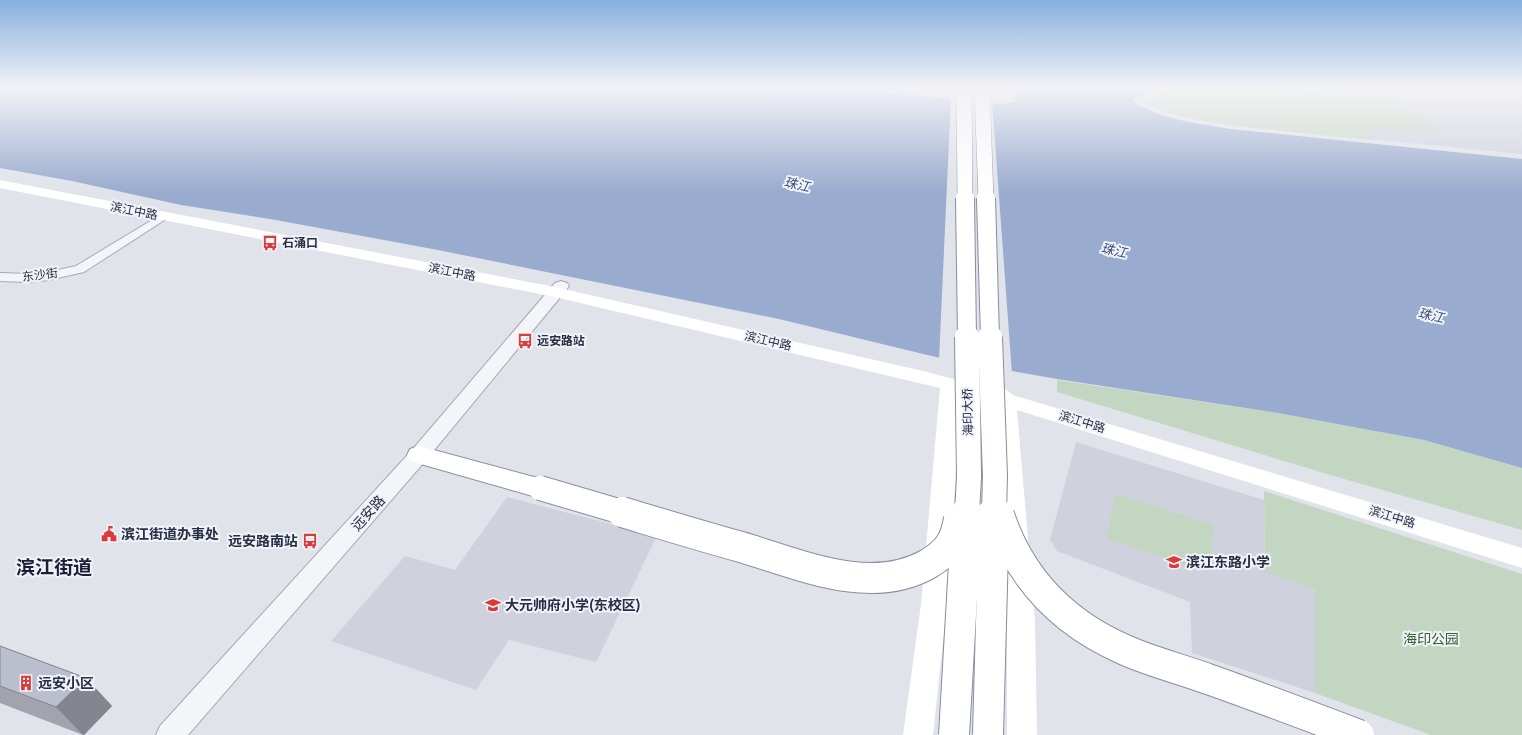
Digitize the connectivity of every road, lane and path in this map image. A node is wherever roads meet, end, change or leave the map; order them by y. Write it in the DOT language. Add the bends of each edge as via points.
graph roads {
  1 [pos="966,123"];
  2 [pos="982,123"];
  3 [pos="0,177"];
  4 [pos="0,184"];
  5 [pos="162,217"];
  6 [pos="0,277"];
  7 [pos="558,289"];
  8 [pos="981,382"];
  9 [pos="951,384"];
  10 [pos="1005,399"];
  11 [pos="419,455"];
  12 [pos="982,476"];
  13 [pos="1522,543"];
  14 [pos="1522,558"];
  15 [pos="934,604"];
  16 [pos="1021,621"];
  17 [pos="170,735"];
  18 [pos="918,735"];
  19 [pos="954,735"];
  20 [pos="988,735"];
  21 [pos="1022,735"];
  22 [pos="1359,735"];
  1 -- 12 [label="highway, 海印大桥, bridge"];
  2 -- 12 [label="highway, 海印大桥, bridge"];
  3 -- 7 [label="main road, 滨江中路"];
  4 -- 5 [label="main road, 滨江中路"];
  5 -- 6 [label="street, 东沙街" via="80,268 49,276"];
  5 -- 7 [label="main road, 滨江中路"];
  7 -- 8 [label="main road, 滨江中路" via="918,366"];
  7 -- 9 [label="main road, 滨江中路"];
  7 -- 11 [label="street, 远安路"];
  8 -- 9 [label="main road"];
  8 -- 10 [label="main road"];
  8 -- 13 [label="main road, 滨江中路" via="1040,397"];
  9 -- 10 [label="main road, 滨江中路"];
  9 -- 15 [label="main road"];
  10 -- 14 [label="main road, 滨江中路"];
  10 -- 16 [label="main road"];
  11 -- 12 [label="highway, bridge" via="825,572 873,579 896,577 920,570 946,552 956,537"];
  11 -- 17 [label="street, 远安路"];
  12 -- 19 [label="highway, 海印大桥, bridge"];
  12 -- 20 [label="highway, 海印大桥, bridge"];
  12 -- 22 [label="highway, bridge" via="1001,526 1024,571 1049,599 1072,619 1130,652"];
  15 -- 16 [label="main road" via="957,594 988,597 1006,602"];
  15 -- 18 [label="main road"];
  16 -- 21 [label="main road"];
}
